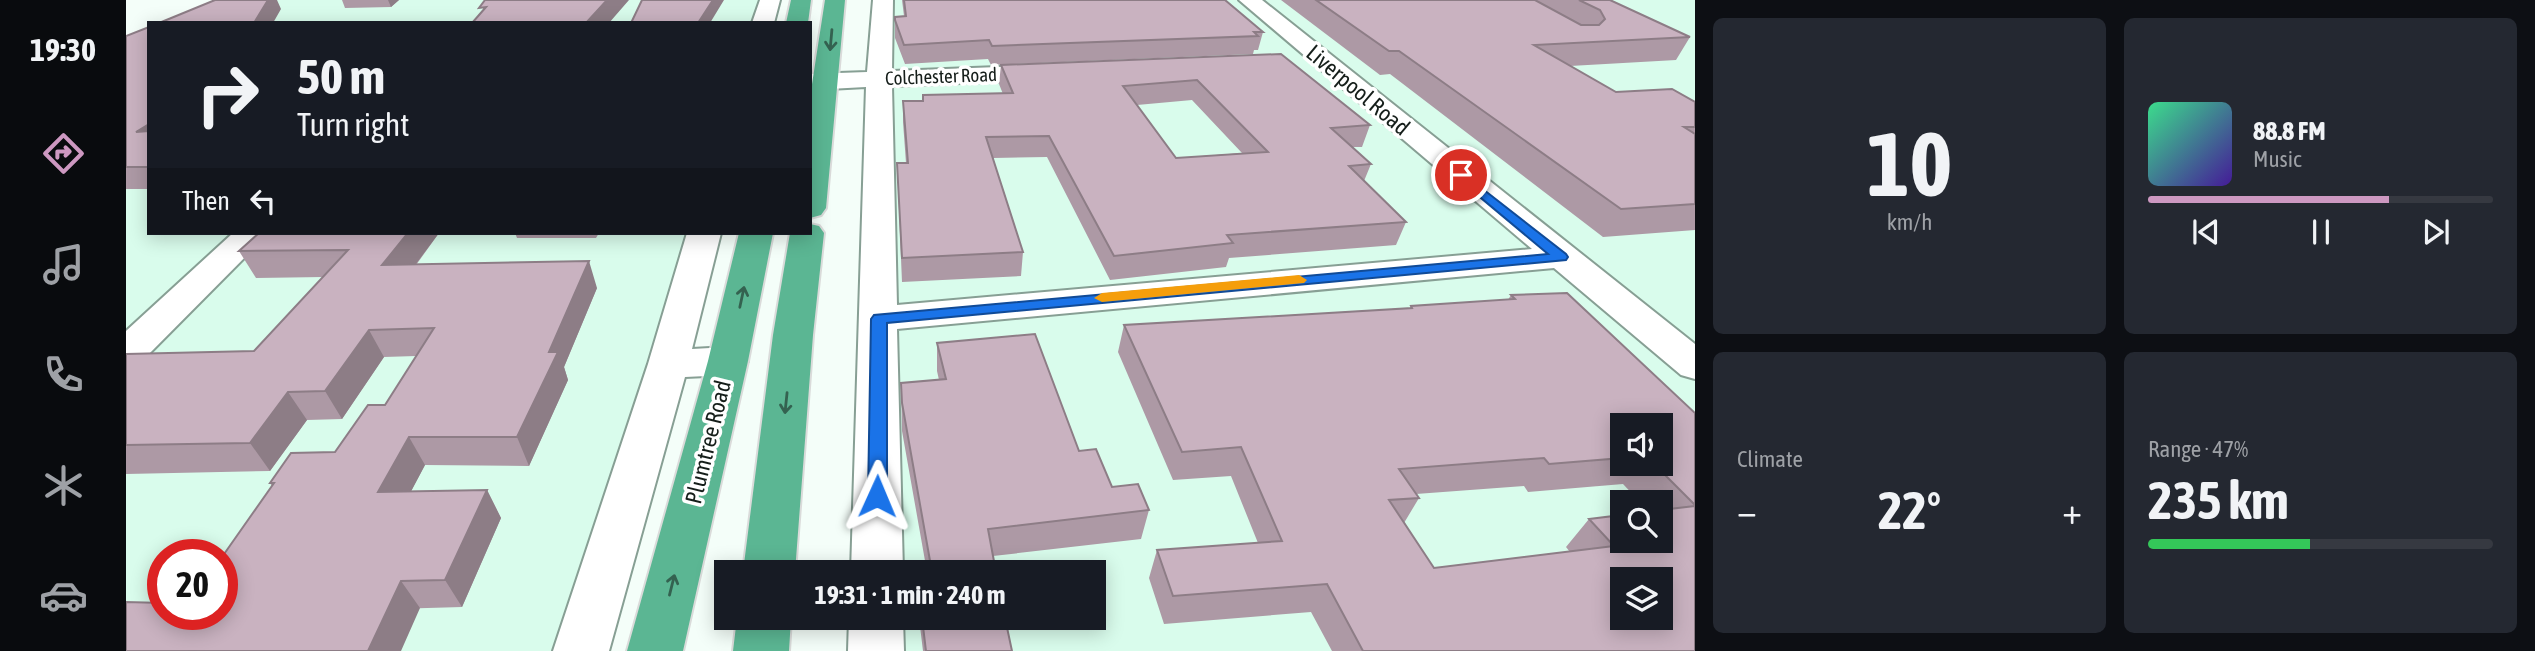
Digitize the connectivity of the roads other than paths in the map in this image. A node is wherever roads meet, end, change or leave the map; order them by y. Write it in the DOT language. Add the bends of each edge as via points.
graph roads {
  1 [pos="770,0"];
  2 [pos="800,0"];
  3 [pos="835,0"];
  4 [pos="883,0"];
  5 [pos="1249,0"];
  6 [pos="764,21"];
  7 [pos="797,21"];
  8 [pos="1323,61"];
  9 [pos="1281,63"];
  10 [pos="1073,71"];
  11 [pos="879,79"];
  12 [pos="819,81"];
  13 [pos="812,180"];
  14 [pos="250,235"];
  15 [pos="704,235"];
  16 [pos="756,235"];
  17 [pos="807,235"];
  18 [pos="1561,257"];
  19 [pos="879,319"];
  20 [pos="126,354"];
  21 [pos="728,361"];
  22 [pos="668,364"];
  23 [pos="1695,365"];
  24 [pos="770,560"];
  25 [pos="877,560"];
  26 [pos="763,630"];
  27 [pos="876,630"];
  28 [pos="581,651"];
  29 [pos="655,651"];
  30 [pos="761,651"];
  31 [pos="876,651"];
  1 -- 6 [label="street"];
  2 -- 7 [label="highway"];
  3 -- 12 [label="highway, one-way"];
  4 -- 11 [label="street"];
  5 -- 8 [label="street, Liverpool Road"];
  8 -- 9 [label="street"];
  8 -- 18 [label="street, Liverpool Road"];
  10 -- 11 [label="street, Colchester Road"];
  11 -- 12 [label="street, Colchester Road"];
  11 -- 19 [label="street"];
  12 -- 13 [label="highway"];
  14 -- 20 [label="street"];
  15 -- 22 [label="street"];
  21 -- 16 [label="highway, Plumtree Road, one-way"];
  17 -- 24 [label="highway, one-way"];
  18 -- 19 [label="street"];
  18 -- 23 [label="street, Liverpool Road"];
  19 -- 25 [label="street"];
  21 -- 22 [label="street"];
  29 -- 21 [label="highway, Plumtree Road, one-way"];
  22 -- 28 [label="street"];
  26 -- 30 [label="highway"];
  27 -- 31 [label="street"];
}
